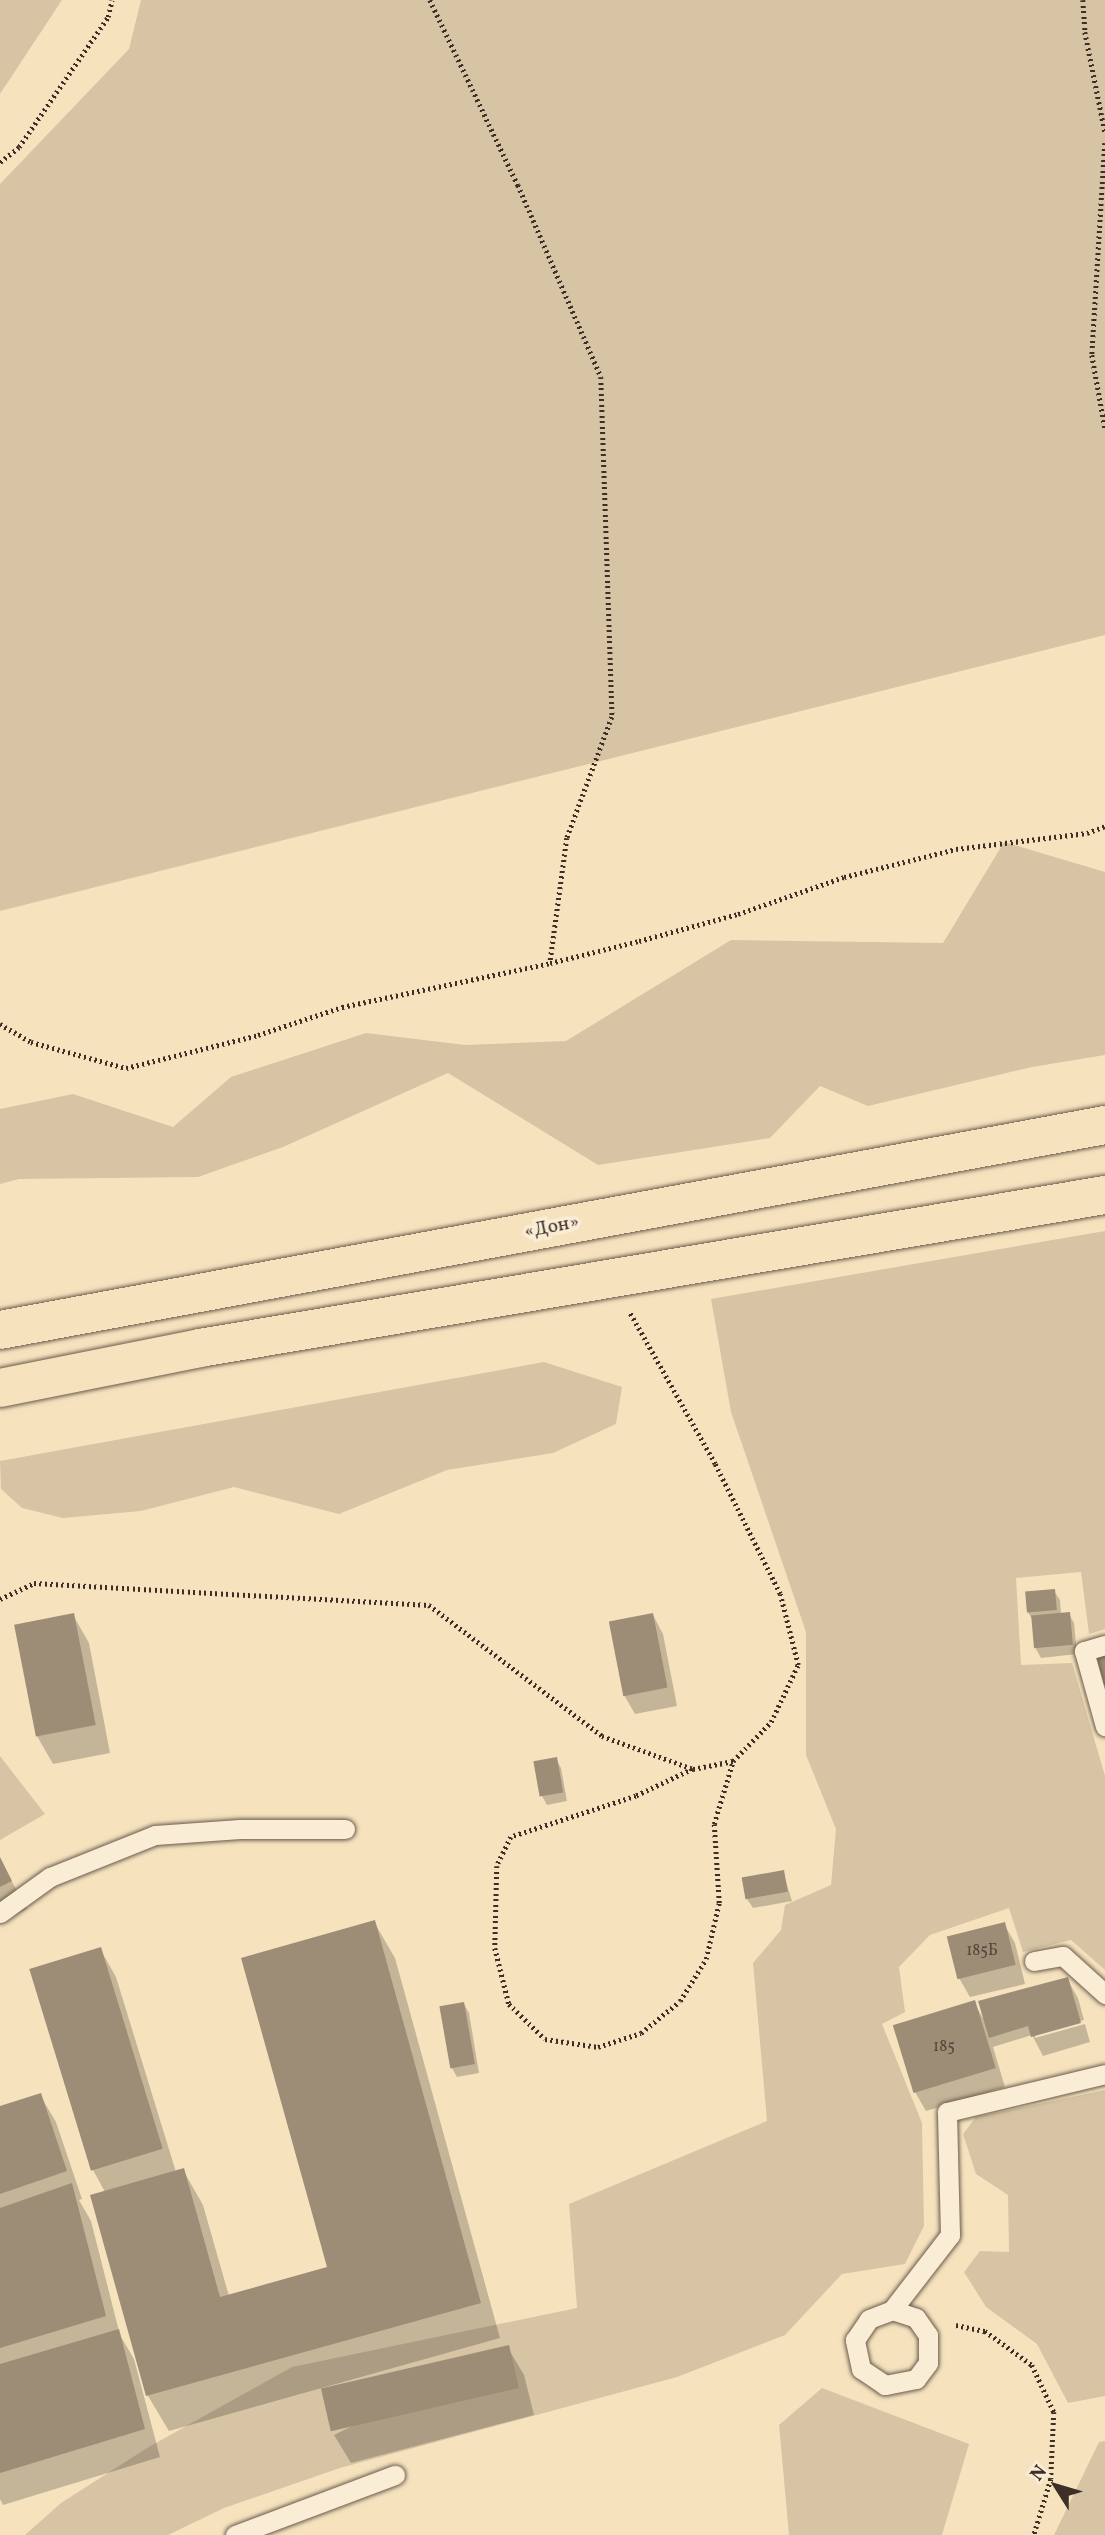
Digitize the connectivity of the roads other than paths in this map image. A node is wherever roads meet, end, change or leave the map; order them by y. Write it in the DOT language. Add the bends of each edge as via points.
graph roads {
  1 [pos="1105,1125"];
  2 [pos="1105,1195"];
  3 [pos="0,1330"];
  4 [pos="0,1388"];
  5 [pos="1105,1645"];
  6 [pos="1105,1726"];
  7 [pos="345,1829"];
  8 [pos="0,1913"];
  9 [pos="1034,1961"];
  10 [pos="1105,1994"];
  11 [pos="1105,2074"];
  12 [pos="892,2310"];
  13 [pos="395,2475"];
  14 [pos="235,2535"];
  1 -- 3 [label="highway, «Дон»"];
  2 -- 4 [label="highway" via="200,1348"];
  5 -- 6 [label="lane" via="1084,1651"];
  7 -- 8 [label="lane" via="155,1835 50,1877"];
  9 -- 10 [label="lane" via="1063,1956"];
  11 -- 12 [label="lane" via="947,2112 950,2235"];
  12 -- 12 [label="lane" via="869,2319 855,2340 861,2368 885,2385 916,2379 928,2363 929,2335 916,2318"];
  13 -- 14 [label="lane"];
}
